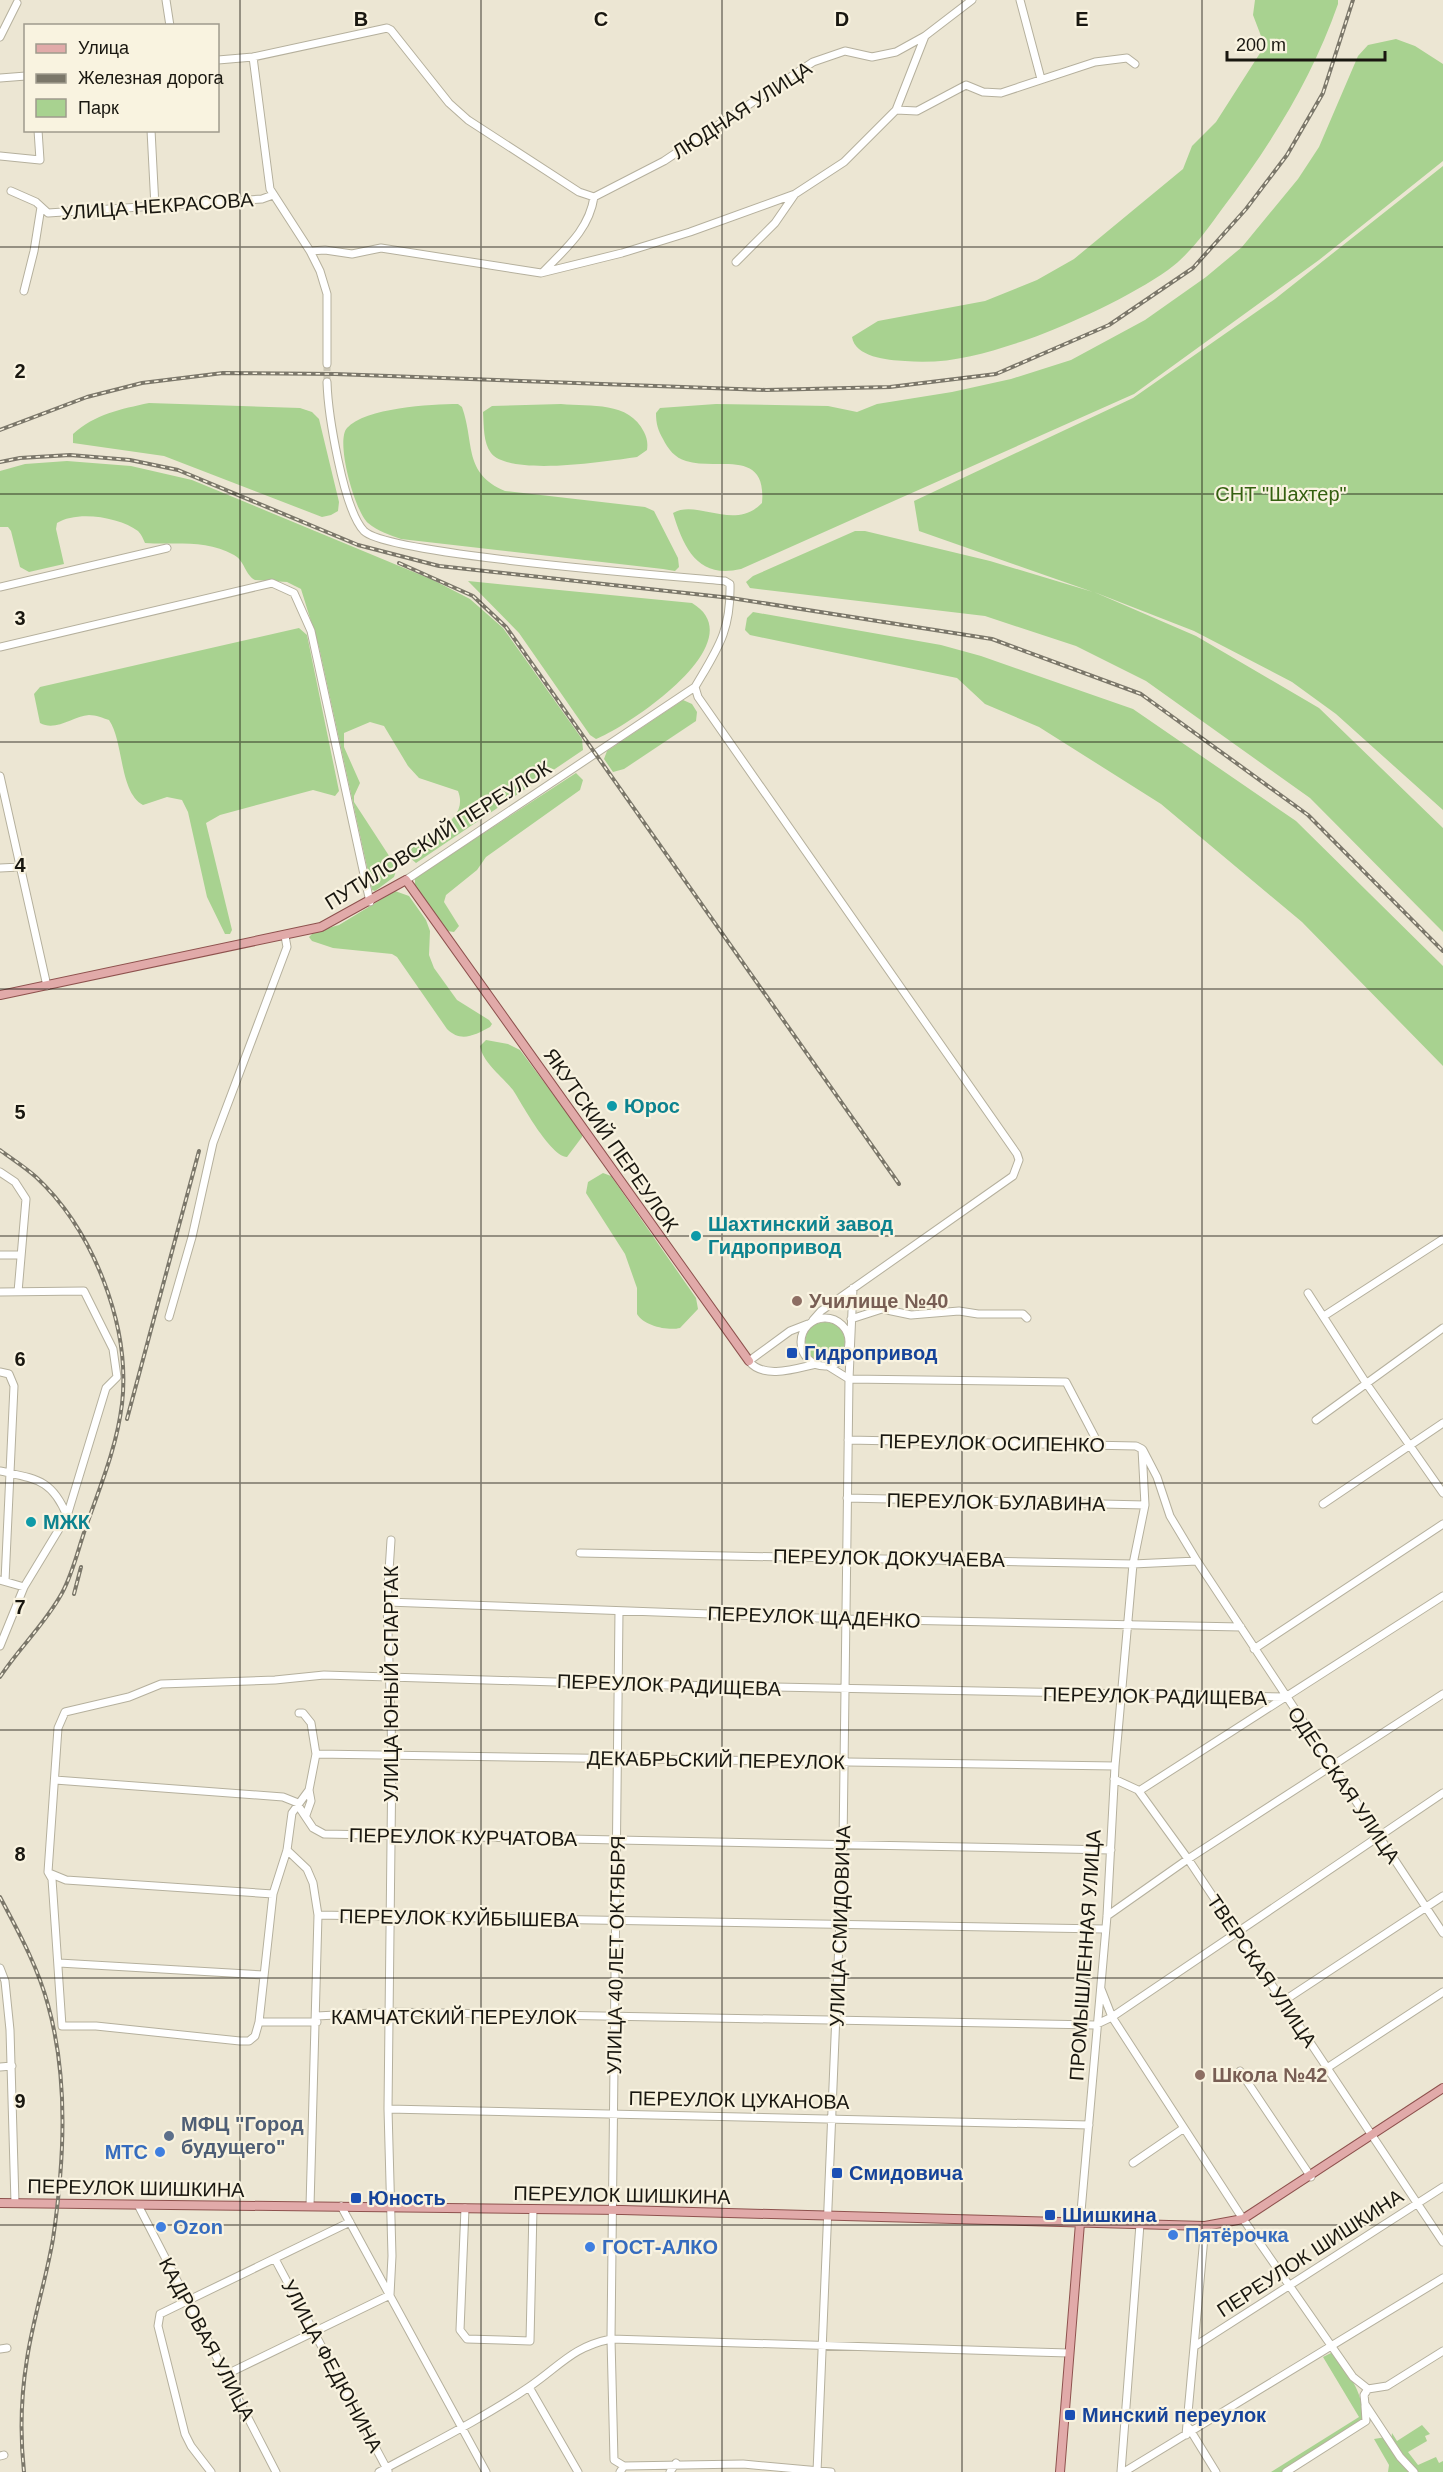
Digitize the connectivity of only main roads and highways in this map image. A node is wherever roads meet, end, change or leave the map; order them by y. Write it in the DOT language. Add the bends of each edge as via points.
graph roads {
  1 [pos="405,880"];
  2 [pos="0,995"];
  3 [pos="749,1361"];
  4 [pos="1443,2088"];
  5 [pos="0,2203"];
  6 [pos="1080,2223"];
  7 [pos="1060,2472"];
  1 -- 2 [label="main road, ПУТИЛОВСКИЙ ПЕРЕУЛОК" via="331,924"];
  1 -- 3 [label="main road, ЯКУТСКИЙ ПЕРЕУЛОК"];
  4 -- 6 [label="main road, ПЕРЕУЛОК ШИШКИНА" via="1243,2219 1204,2226"];
  5 -- 6 [label="main road, ПЕРЕУЛОК ШИШКИНА" via="613,2210"];
  6 -- 7 [label="main road, ПРОМЫШЛЕННАЯ УЛИЦА"];
}
